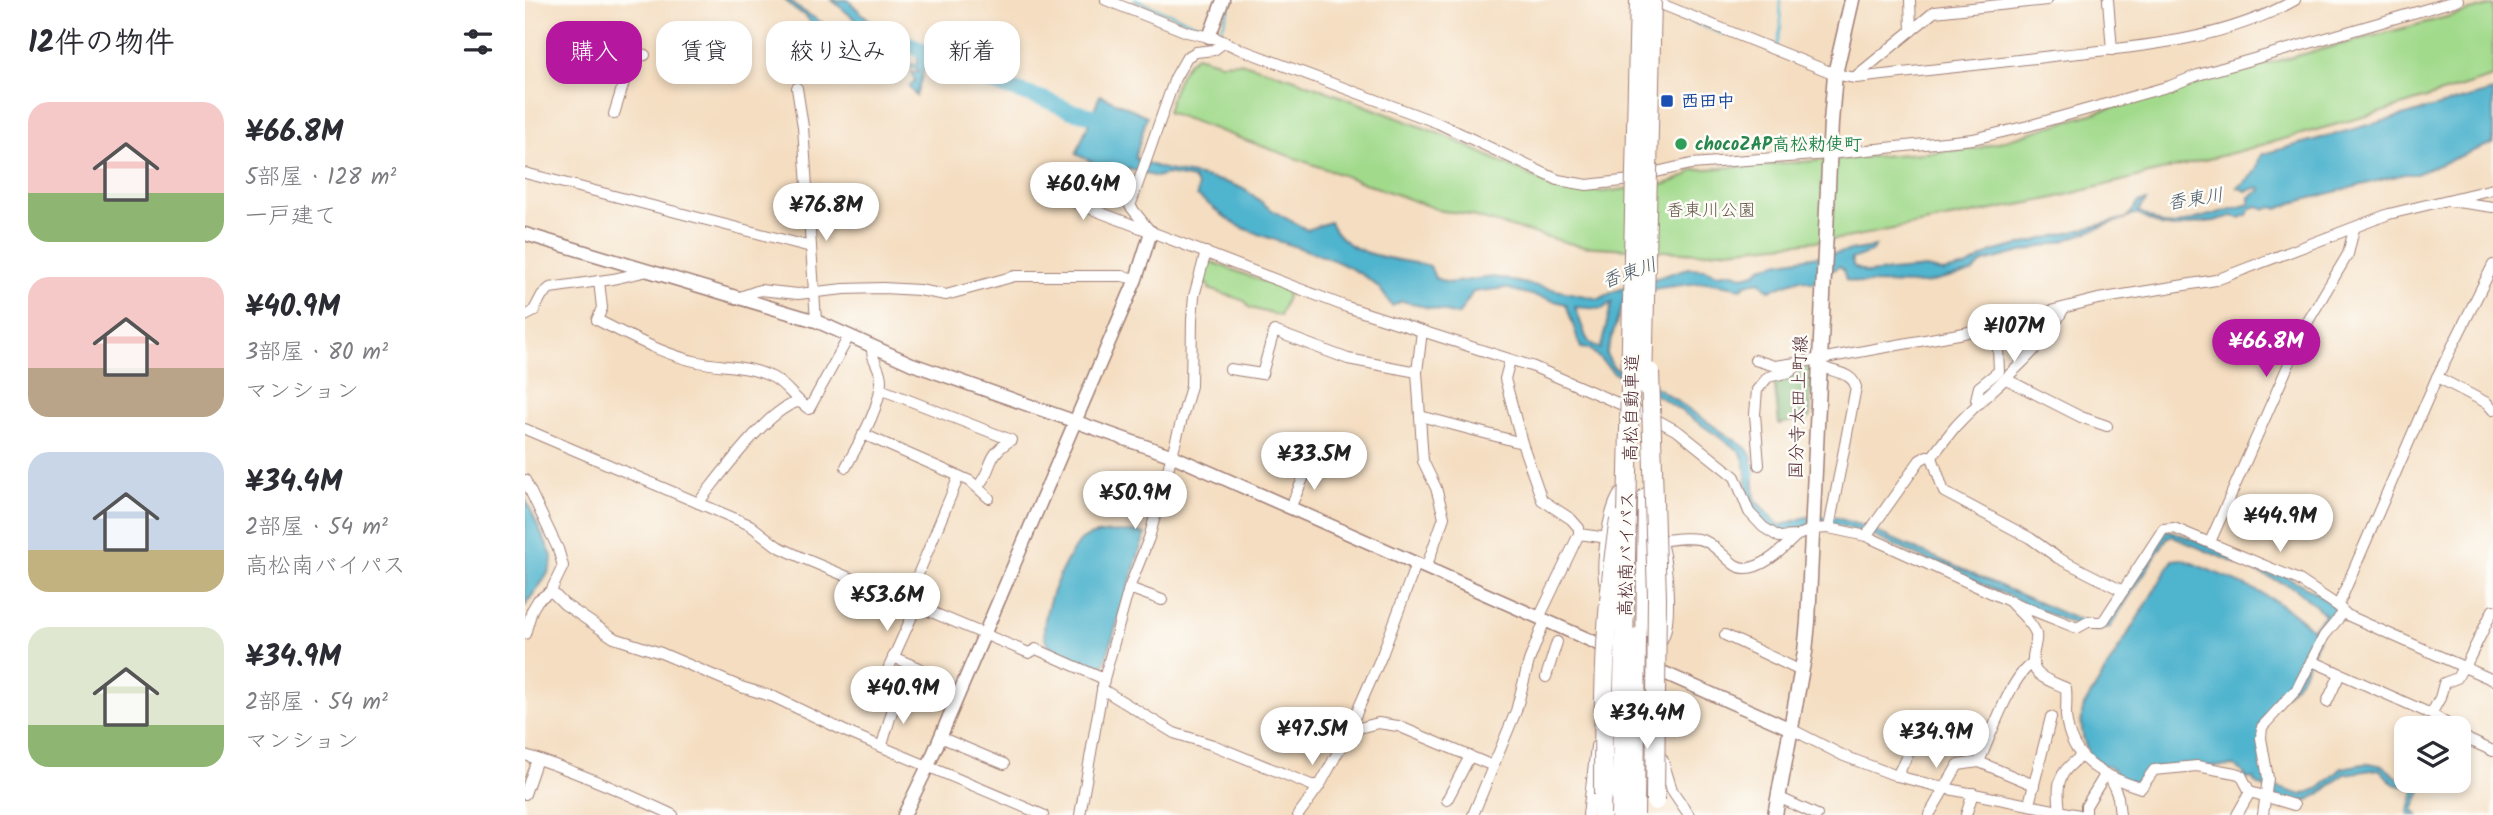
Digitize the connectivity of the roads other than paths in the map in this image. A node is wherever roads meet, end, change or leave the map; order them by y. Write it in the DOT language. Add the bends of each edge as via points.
graph roads {
  1 [pos="1106,0"];
  2 [pos="1223,0"];
  3 [pos="1633,0"];
  4 [pos="1639,0"];
  5 [pos="1852,0"];
  6 [pos="1910,0"];
  7 [pos="2047,0"];
  8 [pos="2108,0"];
  9 [pos="2295,0"];
  10 [pos="2458,0"];
  11 [pos="1655,1"];
  12 [pos="1911,31"];
  13 [pos="1209,37"];
  14 [pos="1225,43"];
  15 [pos="2112,50"];
  16 [pos="642,54"];
  17 [pos="645,55"];
  18 [pos="1835,74"];
  19 [pos="1855,78"];
  20 [pos="623,84"];
  21 [pos="797,88"];
  22 [pos="614,114"];
  23 [pos="1829,156"];
  24 [pos="525,173"];
  25 [pos="1651,176"];
  26 [pos="1632,182"];
  27 [pos="2493,189"];
  28 [pos="1047,192"];
  29 [pos="2443,200"];
  30 [pos="2493,207"];
  31 [pos="2354,229"];
  32 [pos="1151,232"];
  33 [pos="525,234"];
  34 [pos="811,247"];
  35 [pos="1206,252"];
  36 [pos="2493,265"];
  37 [pos="649,270"];
  38 [pos="1136,279"];
  39 [pos="599,281"];
  40 [pos="814,293"];
  41 [pos="740,297"];
  42 [pos="2064,308"];
  43 [pos="525,316"];
  44 [pos="816,321"];
  45 [pos="1997,325"];
  46 [pos="1422,331"];
  47 [pos="1645,334"];
  48 [pos="849,336"];
  49 [pos="872,346"];
  50 [pos="1819,358"];
  51 [pos="1510,360"];
  52 [pos="1755,360"];
  53 [pos="1803,362"];
  54 [pos="1230,369"];
  55 [pos="1417,372"];
  56 [pos="2437,377"];
  57 [pos="2006,379"];
  58 [pos="880,390"];
  59 [pos="1623,398"];
  60 [pos="798,402"];
  61 [pos="1980,403"];
  62 [pos="1647,410"];
  63 [pos="2493,410"];
  64 [pos="1420,416"];
  65 [pos="1075,422"];
  66 [pos="2107,426"];
  67 [pos="525,429"];
  68 [pos="863,434"];
  69 [pos="1522,443"];
  70 [pos="1630,454"];
  71 [pos="1173,456"];
  72 [pos="1932,457"];
  73 [pos="1310,463"];
  74 [pos="1759,465"];
  75 [pos="846,467"];
  76 [pos="1646,470"];
  77 [pos="959,476"];
  78 [pos="525,480"];
  79 [pos="978,486"];
  80 [pos="1621,492"];
  81 [pos="989,498"];
  82 [pos="698,503"];
  83 [pos="1290,508"];
  84 [pos="1830,523"];
  85 [pos="1814,524"];
  86 [pos="1868,532"];
  87 [pos="1579,534"];
  88 [pos="1796,536"];
  89 [pos="1608,538"];
  90 [pos="1661,541"];
  91 [pos="2210,542"];
  92 [pos="1421,566"];
  93 [pos="1129,588"];
  94 [pos="551,591"];
  95 [pos="2123,592"];
  96 [pos="1161,600"];
  97 [pos="2009,601"];
  98 [pos="912,603"];
  99 [pos="1618,609"];
  100 [pos="2493,610"];
  101 [pos="2340,613"];
  102 [pos="1542,619"];
  103 [pos="983,633"];
  104 [pos="525,634"];
  105 [pos="1725,635"];
  106 [pos="1557,642"];
  107 [pos="1617,653"];
  108 [pos="893,657"];
  109 [pos="1529,661"];
  110 [pos="2312,661"];
  111 [pos="2031,664"];
  112 [pos="1644,665"];
  113 [pos="919,668"];
  114 [pos="2463,669"];
  115 [pos="1801,671"];
  116 [pos="886,674"];
  117 [pos="1664,674"];
  118 [pos="2340,674"];
  119 [pos="2493,680"];
  120 [pos="1103,684"];
  121 [pos="896,698"];
  122 [pos="2327,702"];
  123 [pos="2431,714"];
  124 [pos="2434,716"];
  125 [pos="2050,717"];
  126 [pos="1791,729"];
  127 [pos="1908,730"];
  128 [pos="940,737"];
  129 [pos="1345,739"];
  130 [pos="2471,741"];
  131 [pos="882,745"];
  132 [pos="2493,751"];
  133 [pos="525,755"];
  134 [pos="1469,756"];
  135 [pos="2082,756"];
  136 [pos="537,759"];
  137 [pos="1979,762"];
  138 [pos="1004,764"];
  139 [pos="928,765"];
  140 [pos="1493,766"];
  141 [pos="1897,776"];
  142 [pos="2108,777"];
  143 [pos="1320,785"];
  144 [pos="2034,785"];
  145 [pos="1944,788"];
  146 [pos="2250,792"];
  147 [pos="2266,792"];
  148 [pos="1973,793"];
  149 [pos="525,794"];
  150 [pos="1778,797"];
  151 [pos="1447,800"];
  152 [pos="2029,804"];
  153 [pos="2294,805"];
  154 [pos="1655,808"];
  155 [pos="2060,811"];
  156 [pos="673,815"];
  157 [pos="904,815"];
  158 [pos="1043,815"];
  159 [pos="1080,815"];
  160 [pos="1298,815"];
  161 [pos="1473,815"];
  162 [pos="1588,815"];
  163 [pos="1602,815"];
  164 [pos="1614,815"];
  165 [pos="1621,815"];
  166 [pos="1636,815"];
  167 [pos="1689,815"];
  168 [pos="1775,815"];
  169 [pos="1817,815"];
  170 [pos="1930,815"];
  171 [pos="1966,815"];
  172 [pos="2079,815"];
  173 [pos="2086,815"];
  174 [pos="2120,815"];
  175 [pos="2237,815"];
  176 [pos="2263,815"];
  1 -- 13 [label="street"];
  2 -- 13 [label="street"];
  3 -- 26 [label="highway, 高松南バイパス"];
  4 -- 70 [label="highway, 高松自動車道, bridge"];
  5 -- 18 [label="main road, 国分寺太田上町線"];
  6 -- 12 [label="street"];
  7 -- 12 [label="street" via="1934,12"];
  8 -- 15 [label="street"];
  9 -- 15 [label="street" via="2220,32"];
  10 -- 23 [label="street" via="2028,126 1973,139"];
  11 -- 18 [label="street"];
  11 -- 25 [label="highway, 高松南バイパス"];
  11 -- 47 [label="highway, 高松自動車道, bridge"];
  12 -- 19 [label="street"];
  13 -- 14 [label="street"];
  14 -- 26 [label="street" via="1438,123 1558,180 1587,185"];
  14 -- 32 [label="street" via="1188,57 1175,79 1130,206"];
  15 -- 19 [label="street"];
  16 -- 17 [label="street"];
  18 -- 19 [label="street"];
  18 -- 23 [label="main road, 国分寺太田上町線"];
  20 -- 22 [label="street"];
  21 -- 34 [label="street"];
  23 -- 25 [label="street" via="1691,164"];
  23 -- 50 [label="main road, 国分寺太田上町線"];
  24 -- 34 [label="street"];
  25 -- 62 [label="highway, 高松南バイパス, bridge"];
  26 -- 59 [label="highway, 高松南バイパス, bridge"];
  27 -- 29 [label="street"];
  28 -- 32 [label="street"];
  29 -- 30 [label="street"];
  29 -- 31 [label="street"];
  31 -- 42 [label="street" via="2216,280"];
  31 -- 91 [label="street" via="2348,254 2307,323"];
  32 -- 35 [label="street"];
  32 -- 38 [label="street"];
  33 -- 37 [label="street"];
  34 -- 40 [label="street"];
  35 -- 46 [label="street"];
  35 -- 71 [label="street" via="1192,319 1191,386"];
  36 -- 56 [label="street"];
  37 -- 39 [label="street"];
  37 -- 41 [label="street"];
  38 -- 40 [label="street" via="1036,274 946,295 883,288"];
  38 -- 65 [label="street"];
  39 -- 43 [label="street" via="550,288 534,312"];
  39 -- 60 [label="street" via="602,307 597,320 663,351 763,373"];
  40 -- 41 [label="street" via="760,290"];
  40 -- 44 [label="street"];
  41 -- 44 [label="street"];
  42 -- 45 [label="street"];
  42 -- 57 [label="street" via="2055,326"];
  44 -- 48 [label="street"];
  45 -- 50 [label="street"];
  45 -- 61 [label="street" via="1999,371 1979,387 1976,399"];
  46 -- 51 [label="street"];
  46 -- 55 [label="street"];
  47 -- 154 [label="highway, bridge" via="1651,375 1657,597"];
  47 -- 166 [label="highway, 高松自動車道, bridge"];
  48 -- 49 [label="street"];
  48 -- 60 [label="street" via="809,409"];
  49 -- 58 [label="street" via="881,374"];
  49 -- 65 [label="street"];
  50 -- 53 [label="street"];
  50 -- 84 [label="street" via="1826,370 1848,375 1856,387"];
  50 -- 85 [label="main road, 国分寺太田上町線"];
  51 -- 59 [label="street"];
  51 -- 69 [label="street" via="1505,379"];
  52 -- 53 [label="street" via="1775,366"];
  53 -- 74 [label="street" via="1790,372 1768,377 1757,390"];
  54 -- 55 [label="street" via="1262,374 1274,331 1347,359"];
  55 -- 64 [label="street"];
  56 -- 63 [label="street"];
  56 -- 101 [label="street"];
  57 -- 61 [label="street"];
  57 -- 66 [label="street"];
  58 -- 68 [label="street"];
  58 -- 79 [label="street" via="1010,440 993,453"];
  59 -- 62 [label="street"];
  59 -- 80 [label="highway, 高松南バイパス"];
  60 -- 82 [label="street" via="782,409 758,431"];
  61 -- 72 [label="street"];
  62 -- 76 [label="highway, 高松南バイパス"];
  62 -- 88 [label="street" via="1735,477 1745,505 1763,527 1779,537"];
  64 -- 69 [label="street"];
  64 -- 92 [label="street" via="1423,461 1444,517"];
  65 -- 71 [label="street"];
  65 -- 103 [label="street"];
  67 -- 82 [label="street"];
  68 -- 75 [label="street"];
  68 -- 77 [label="street"];
  69 -- 87 [label="street" via="1542,500 1571,519"];
  70 -- 163 [label="highway, bridge" via="1605,634"];
  70 -- 165 [label="highway, 高松自動車道, bridge"];
  71 -- 83 [label="street"];
  71 -- 93 [label="street"];
  72 -- 86 [label="street" via="1920,460"];
  72 -- 95 [label="street" via="1944,492"];
  73 -- 83 [label="street"];
  76 -- 90 [label="street"];
  76 -- 112 [label="highway, 高松南バイパス"];
  77 -- 79 [label="street"];
  77 -- 98 [label="street"];
  78 -- 94 [label="street" via="561,557 561,573"];
  79 -- 81 [label="street"];
  80 -- 89 [label="street" via="1613,505"];
  80 -- 99 [label="highway, 高松南バイパス"];
  82 -- 98 [label="street" via="750,525 777,546"];
  83 -- 92 [label="street"];
  84 -- 85 [label="street"];
  84 -- 86 [label="street"];
  85 -- 88 [label="street"];
  85 -- 115 [label="main road, 国分寺太田上町線"];
  86 -- 97 [label="street"];
  87 -- 89 [label="street"];
  87 -- 102 [label="street"];
  88 -- 90 [label="street" via="1781,551 1746,569 1705,541"];
  89 -- 99 [label="street" via="1603,577"];
  90 -- 112 [label="street" via="1667,566 1666,633"];
  91 -- 95 [label="street" via="2174,528 2164,529"];
  91 -- 101 [label="street" via="2299,580"];
  92 -- 102 [label="street"];
  92 -- 129 [label="street"];
  93 -- 96 [label="street"];
  93 -- 120 [label="street"];
  94 -- 104 [label="street" via="538,600"];
  94 -- 131 [label="street" via="614,638 774,697"];
  95 -- 97 [label="street" via="2104,620 2077,628"];
  97 -- 111 [label="street" via="2034,629"];
  98 -- 103 [label="street"];
  98 -- 108 [label="street"];
  99 -- 107 [label="highway, 高松南バイパス"];
  100 -- 114 [label="street"];
  101 -- 110 [label="street"];
  101 -- 114 [label="street"];
  102 -- 107 [label="street"];
  102 -- 109 [label="street"];
  103 -- 120 [label="street" via="1029,653 1036,649"];
  103 -- 128 [label="street"];
  105 -- 115 [label="street"];
  106 -- 109 [label="street" via="1547,672"];
  107 -- 112 [label="street"];
  107 -- 162 [label="street" via="1601,665 1598,675"];
  107 -- 164 [label="highway, 高松南バイパス"];
  108 -- 113 [label="street"];
  108 -- 116 [label="street"];
  109 -- 140 [label="street" via="1516,711"];
  110 -- 118 [label="street"];
  110 -- 147 [label="street" via="2297,689 2262,727"];
  111 -- 135 [label="street" via="2040,675 2066,688 2070,735"];
  111 -- 137 [label="street" via="2013,689"];
  112 -- 117 [label="street"];
  112 -- 166 [label="highway, 高松南バイパス"];
  114 -- 119 [label="street"];
  114 -- 123 [label="street" via="2458,678 2444,683"];
  115 -- 126 [label="main road, 国分寺太田上町線"];
  117 -- 126 [label="street"];
  117 -- 167 [label="street" via="1662,760 1672,790"];
  118 -- 122 [label="street"];
  118 -- 123 [label="street"];
  120 -- 143 [label="street" via="1174,733"];
  120 -- 159 [label="street"];
  121 -- 131 [label="street"];
  123 -- 124 [label="street"];
  125 -- 144 [label="street"];
  126 -- 141 [label="street"];
  126 -- 150 [label="main road, 国分寺太田上町線"];
  127 -- 141 [label="street" via="1910,748"];
  128 -- 138 [label="street"];
  128 -- 139 [label="street"];
  129 -- 134 [label="street" via="1359,728 1378,723 1398,726"];
  129 -- 143 [label="street"];
  130 -- 132 [label="street"];
  131 -- 139 [label="street"];
  133 -- 136 [label="street"];
  134 -- 140 [label="street"];
  134 -- 151 [label="street"];
  135 -- 142 [label="street"];
  135 -- 155 [label="street" via="2061,773"];
  136 -- 149 [label="street"];
  136 -- 156 [label="street"];
  137 -- 144 [label="street"];
  137 -- 145 [label="street" via="1958,765"];
  139 -- 157 [label="street"];
  139 -- 158 [label="street"];
  140 -- 161 [label="street"];
  141 -- 145 [label="street"];
  142 -- 146 [label="street" via="2141,788 2154,770 2197,765 2241,775"];
  142 -- 173 [label="street" via="2086,806"];
  142 -- 174 [label="street" via="2118,797"];
  143 -- 160 [label="street"];
  144 -- 152 [label="street"];
  145 -- 148 [label="street"];
  145 -- 170 [label="street"];
  146 -- 147 [label="street"];
  146 -- 175 [label="street"];
  147 -- 153 [label="street"];
  147 -- 176 [label="street"];
  148 -- 152 [label="street"];
  148 -- 171 [label="street"];
  150 -- 168 [label="main road, 国分寺太田上町線"];
  150 -- 169 [label="street"];
  152 -- 155 [label="street"];
  155 -- 172 [label="street"];
}
